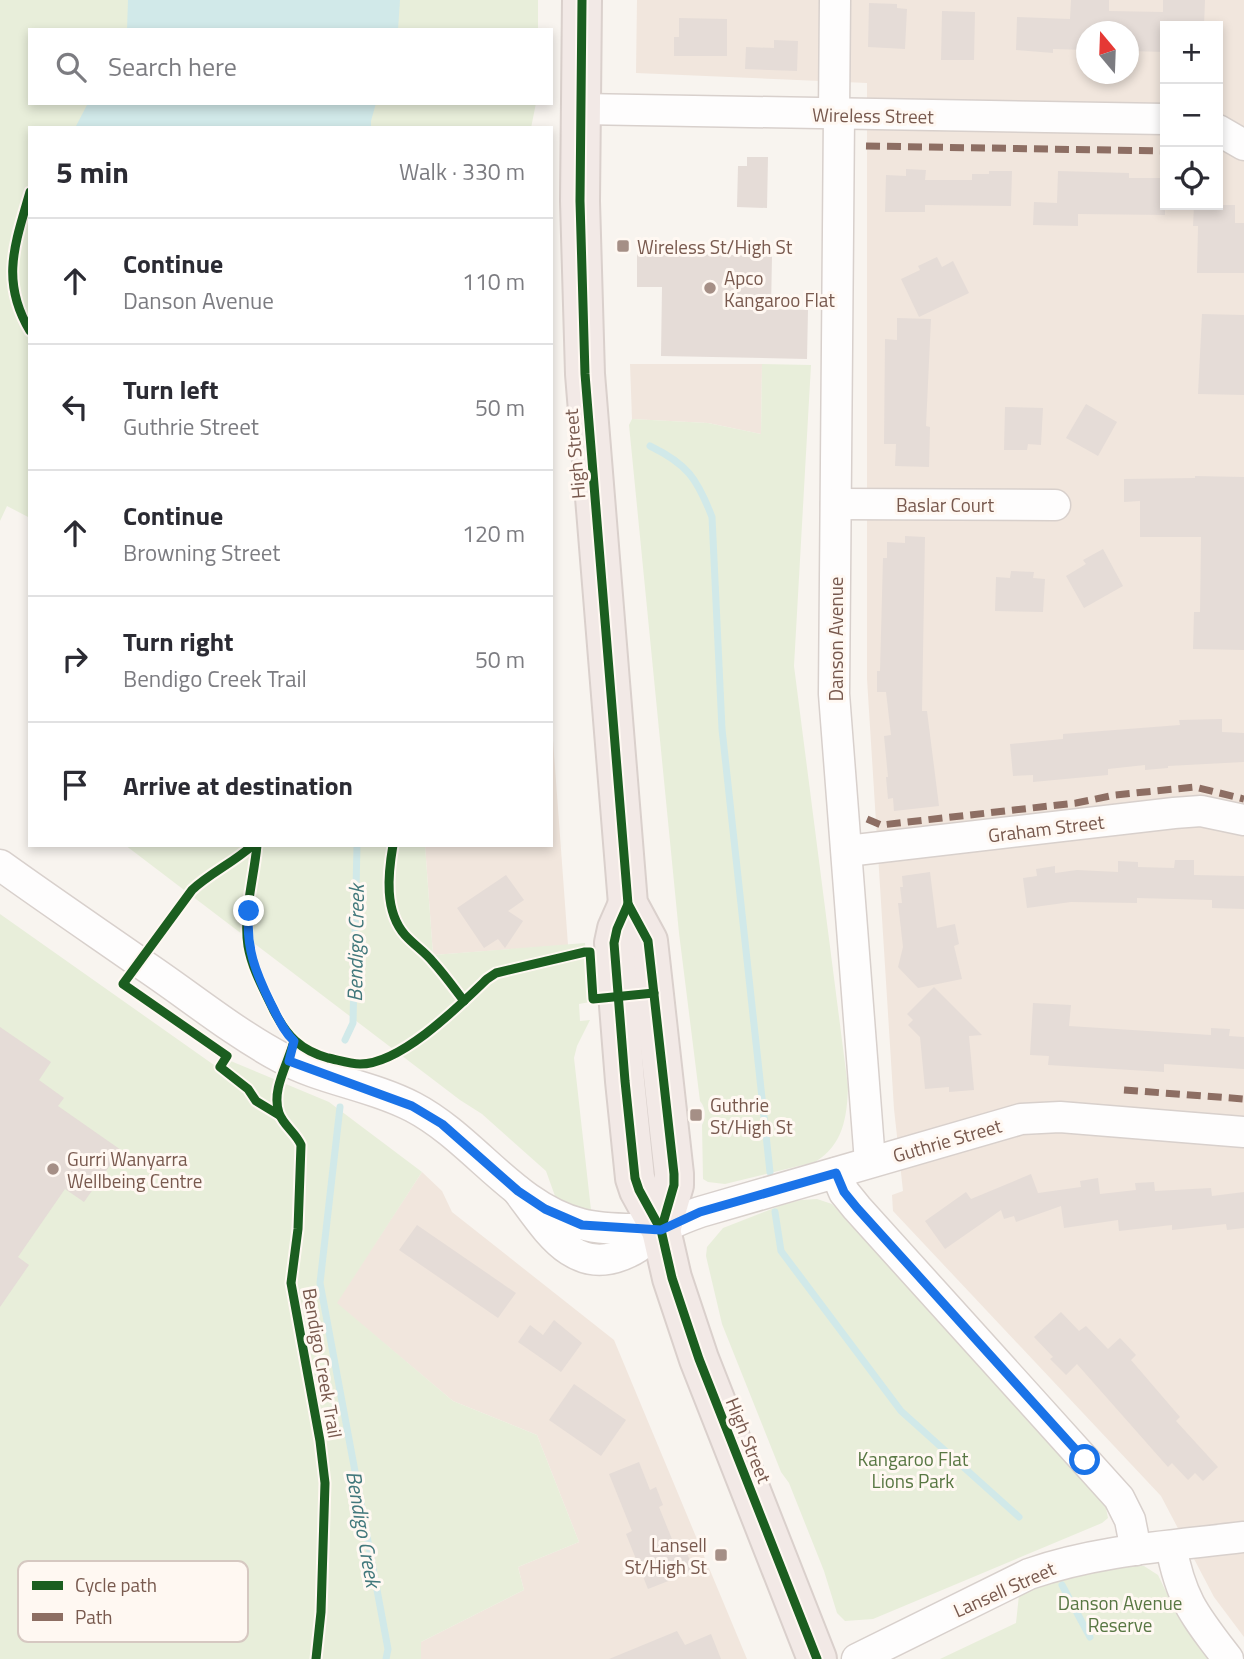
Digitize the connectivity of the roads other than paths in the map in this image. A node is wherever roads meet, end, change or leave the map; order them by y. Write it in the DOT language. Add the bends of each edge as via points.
graph roads {
  1 [pos="582,0"];
  2 [pos="835,0"];
  3 [pos="581,109"];
  4 [pos="837,115"];
  5 [pos="1160,119"];
  6 [pos="1223,133"];
  7 [pos="1244,145"];
  8 [pos="836,504"];
  9 [pos="1055,505"];
  10 [pos="1244,820"];
  11 [pos="847,851"];
  12 [pos="0,865"];
  13 [pos="1244,1132"];
  14 [pos="870,1162"];
  15 [pos="836,1173"];
  16 [pos="661,1230"];
  17 [pos="1244,1537"];
  18 [pos="1171,1546"];
  19 [pos="1136,1550"];
  20 [pos="817,1659"];
  21 [pos="857,1659"];
  22 [pos="1228,1659"];
  1 -- 3 [label="highway, High Street"];
  2 -- 4 [label="street, Danson Avenue"];
  3 -- 4 [label="street, Wireless Street"];
  3 -- 16 [label="highway, High Street" via="585,374 628,904 649,941 674,1174"];
  4 -- 5 [label="street, Wireless Street"];
  4 -- 8 [label="street, Danson Avenue"];
  6 -- 7 [label="street"];
  8 -- 9 [label="street, Baslar Court"];
  8 -- 11 [label="street, Danson Avenue" via="834,694"];
  10 -- 11 [label="street, Graham Street" via="1201,811 1174,813"];
  11 -- 14 [label="street, Danson Avenue"];
  12 -- 16 [label="street" via="282,1059 386,1095 442,1124 545,1209 582,1225"];
  13 -- 14 [label="street, Guthrie Street" via="1059,1117 1021,1119"];
  14 -- 15 [label="street, Guthrie Street"];
  15 -- 16 [label="street, Guthrie Street" via="700,1212"];
  15 -- 19 [label="street" via="857,1208 1119,1498 1130,1520"];
  16 -- 20 [label="highway, High Street" via="699,1359"];
  17 -- 18 [label="street, Lansell Street"];
  18 -- 19 [label="street, Lansell Street"];
  18 -- 22 [label="street" via="1188,1604"];
  19 -- 21 [label="street, Lansell Street" via="1073,1560 1029,1574"];
}
